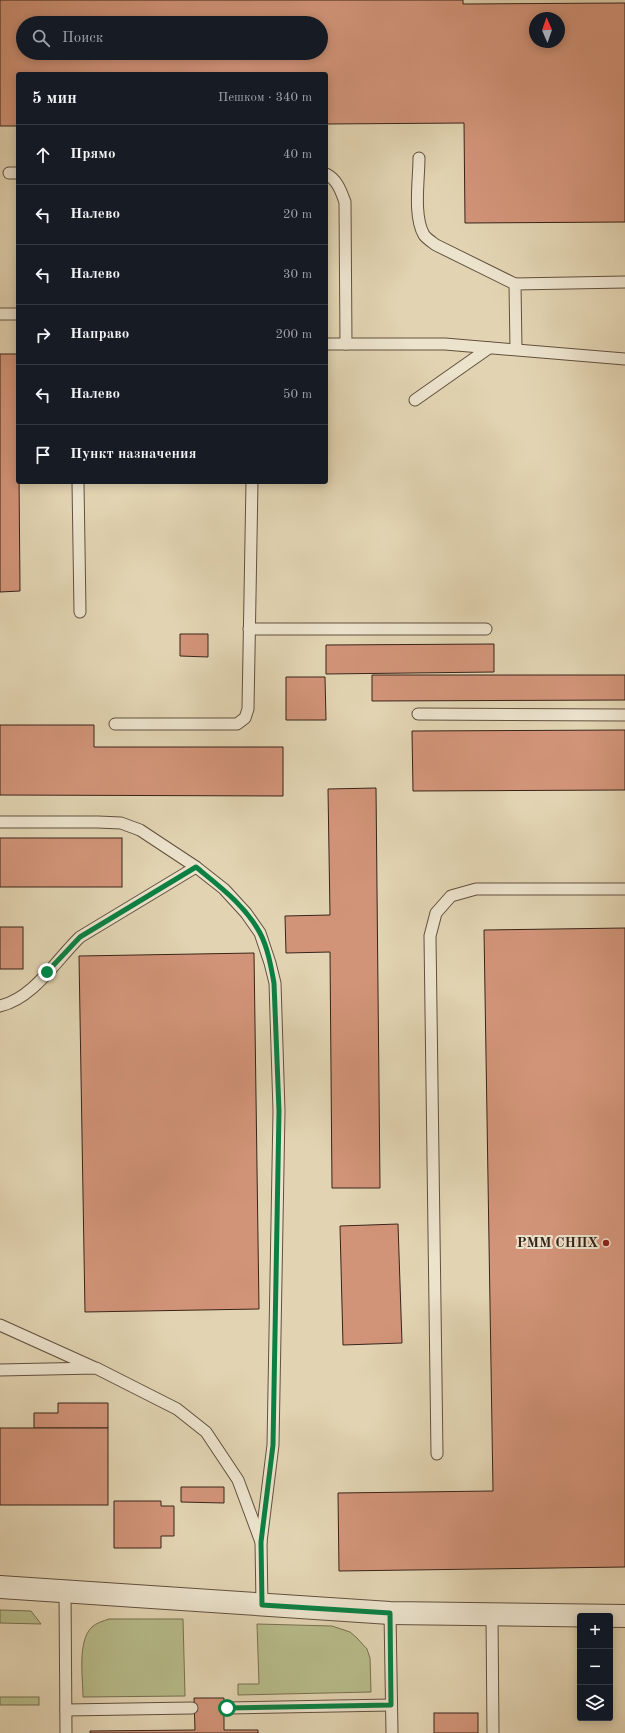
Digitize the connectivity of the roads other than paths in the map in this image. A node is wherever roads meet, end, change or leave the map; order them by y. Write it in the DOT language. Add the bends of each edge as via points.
graph roads {
  1 [pos="419,158"];
  2 [pos="328,175"];
  3 [pos="625,282"];
  4 [pos="515,284"];
  5 [pos="0,314"];
  6 [pos="16,314"];
  7 [pos="328,344"];
  8 [pos="346,344"];
  9 [pos="489,348"];
  10 [pos="516,349"];
  11 [pos="625,359"];
  12 [pos="415,400"];
  13 [pos="78,484"];
  14 [pos="252,484"];
  15 [pos="80,612"];
  16 [pos="250,629"];
  17 [pos="486,629"];
  18 [pos="418,714"];
  19 [pos="625,715"];
  20 [pos="115,724"];
  21 [pos="0,822"];
  22 [pos="196,867"];
  23 [pos="625,889"];
  24 [pos="0,1006"];
  25 [pos="0,1325"];
  26 [pos="96,1368"];
  27 [pos="0,1370"];
  28 [pos="437,1454"];
  29 [pos="261,1542"];
  30 [pos="0,1587"];
  31 [pos="65,1592"];
  32 [pos="262,1605"];
  33 [pos="390,1613"];
  34 [pos="492,1615"];
  35 [pos="625,1616"];
  36 [pos="391,1705"];
  37 [pos="192,1708"];
  38 [pos="227,1708"];
  39 [pos="66,1710"];
  40 [pos="66,1733"];
  41 [pos="392,1733"];
  42 [pos="493,1733"];
  1 -- 4 [label="lane" via="418,213 425,236 436,245"];
  2 -- 8 [label="lane" via="340,188 345,202"];
  3 -- 4 [label="lane"];
  4 -- 10 [label="lane"];
  5 -- 6 [label="lane"];
  7 -- 8 [label="lane"];
  8 -- 9 [label="lane" via="445,344"];
  9 -- 10 [label="lane"];
  9 -- 12 [label="lane"];
  10 -- 11 [label="lane"];
  13 -- 15 [label="lane"];
  14 -- 16 [label="lane"];
  16 -- 17 [label="lane"];
  16 -- 20 [label="lane" via="248,709 245,718 237,724"];
  18 -- 19 [label="lane"];
  21 -- 22 [label="lane" via="120,823 140,830"];
  22 -- 24 [label="lane" via="80,937 31,990 11,1003"];
  22 -- 29 [label="lane" via="224,890 246,913 260,933 274,983 279,1111 273,1445"];
  23 -- 28 [label="lane" via="476,889 451,896 436,913 430,936"];
  25 -- 26 [label="lane"];
  26 -- 27 [label="lane"];
  26 -- 29 [label="lane" via="177,1409 206,1432 238,1480"];
  29 -- 32 [label="lane"];
  30 -- 31 [label="street"];
  31 -- 32 [label="street"];
  31 -- 39 [label="lane"];
  32 -- 33 [label="street"];
  33 -- 34 [label="street"];
  33 -- 36 [label="lane"];
  34 -- 35 [label="street"];
  34 -- 42 [label="lane"];
  36 -- 38 [label="lane"];
  36 -- 41 [label="lane"];
  37 -- 39 [label="lane"];
  39 -- 40 [label="lane"];
}
